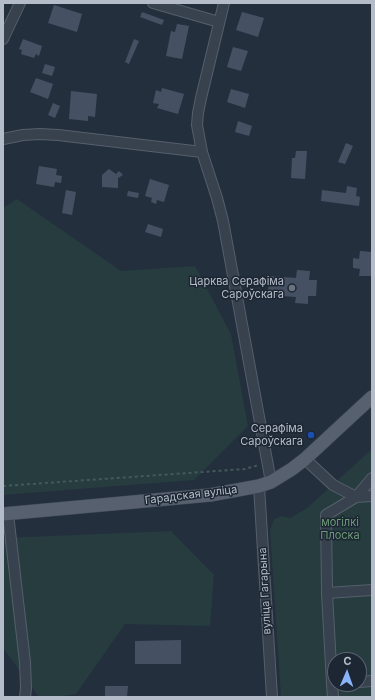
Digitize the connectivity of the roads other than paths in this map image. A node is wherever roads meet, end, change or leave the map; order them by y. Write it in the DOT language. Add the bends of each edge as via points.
graph roads {
  1 [pos="20,3"];
  2 [pos="153,3"];
  3 [pos="224,3"];
  4 [pos="219,22"];
  5 [pos="3,39"];
  6 [pos="3,139"];
  7 [pos="202,152"];
  8 [pos="372,397"];
  9 [pos="305,459"];
  10 [pos="372,478"];
  11 [pos="265,484"];
  12 [pos="372,496"];
  13 [pos="356,497"];
  14 [pos="5,514"];
  15 [pos="372,590"];
  16 [pos="327,593"];
  17 [pos="332,652"];
  18 [pos="25,697"];
  19 [pos="272,697"];
  1 -- 5 [label="street"];
  2 -- 4 [label="street"];
  3 -- 4 [label="street, вуліца Гагарына"];
  4 -- 7 [label="street, вуліца Гагарына" via="198,113 197,125"];
  6 -- 7 [label="street" via="23,135 58,135"];
  7 -- 11 [label="street, вуліца Гагарына" via="223,221 267,463"];
  8 -- 9 [label="main road, Гарадская вуліца"];
  9 -- 11 [label="main road, Гарадская вуліца"];
  9 -- 13 [label="street" via="333,485"];
  10 -- 13 [label="street"];
  11 -- 14 [label="main road, Гарадская вуліца" via="210,495"];
  11 -- 19 [label="street, вуліца Гагарына"];
  12 -- 13 [label="street"];
  13 -- 16 [label="street" via="326,515"];
  14 -- 18 [label="street" via="25,662"];
  15 -- 16 [label="street"];
  16 -- 17 [label="street"];
}
